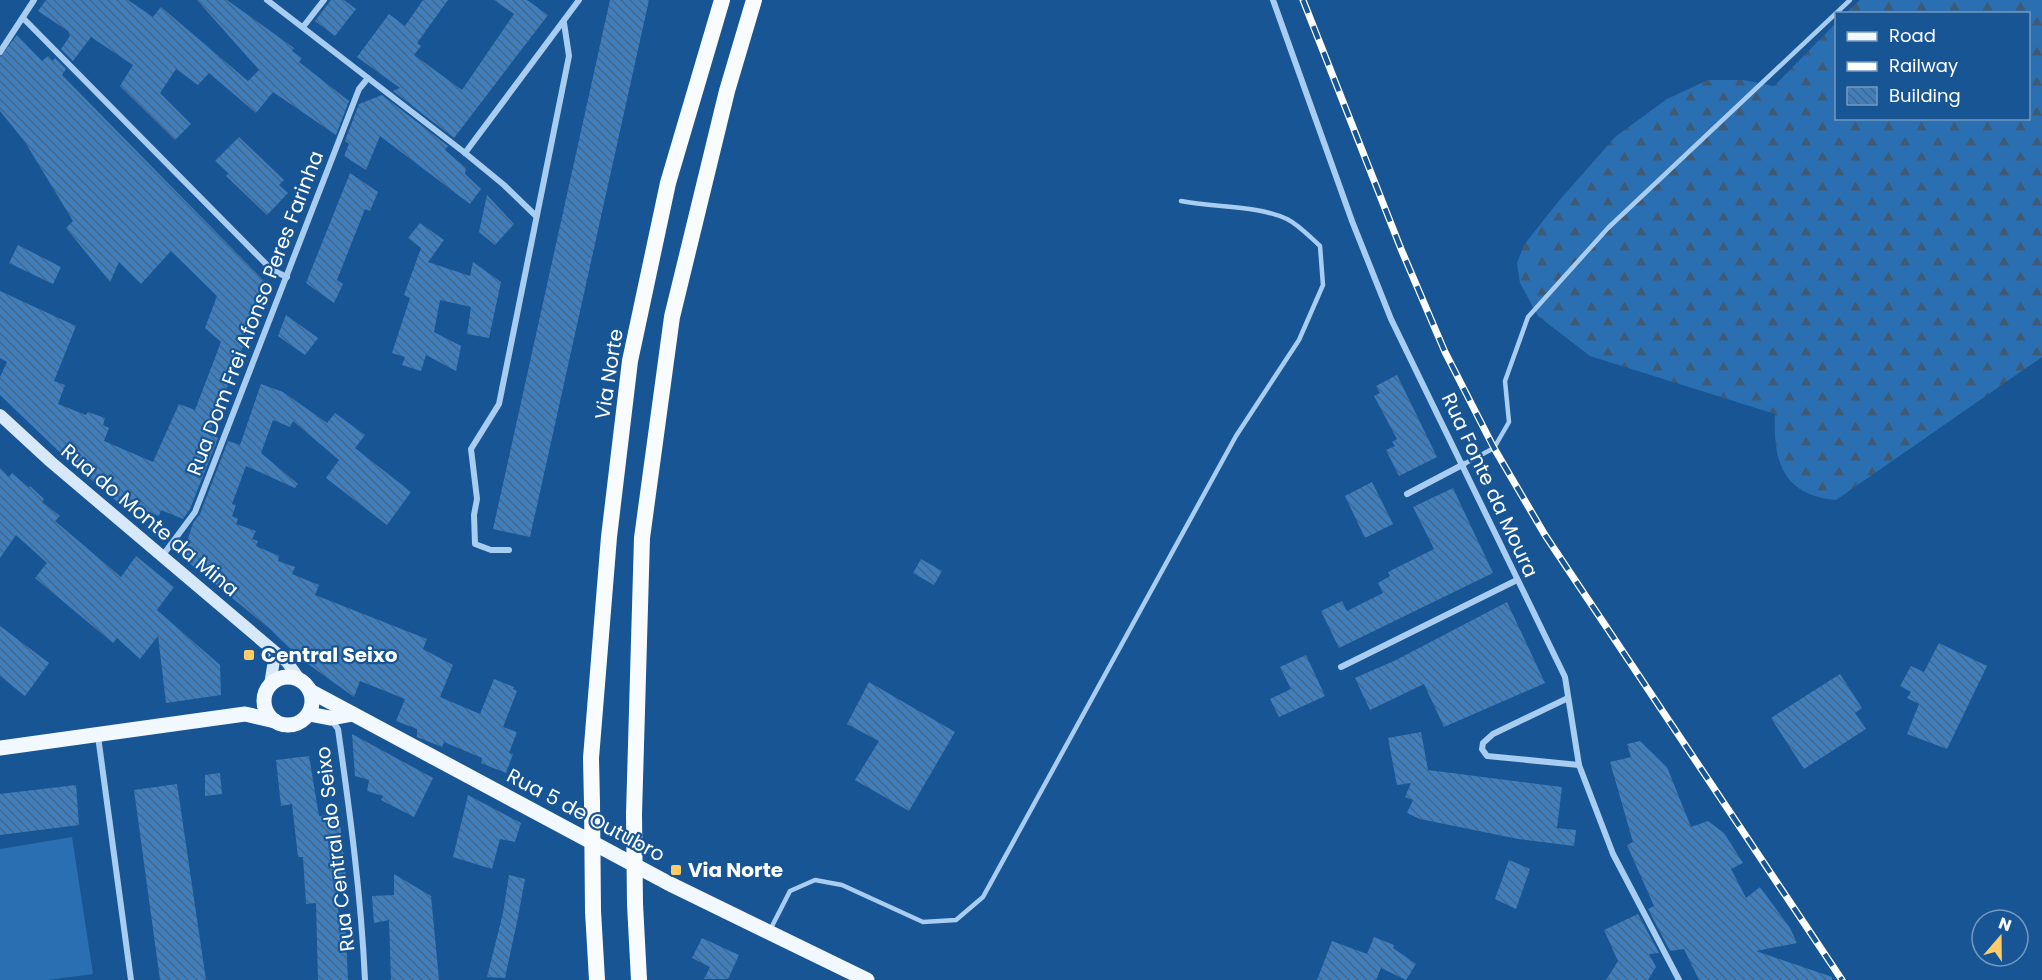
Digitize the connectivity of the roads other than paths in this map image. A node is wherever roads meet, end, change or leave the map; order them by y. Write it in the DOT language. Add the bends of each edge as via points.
graph roads {
  1 [pos="267,0"];
  2 [pos="324,0"];
  3 [pos="579,0"];
  4 [pos="722,0"];
  5 [pos="754,0"];
  6 [pos="1273,0"];
  7 [pos="1850,0"];
  8 [pos="31,1"];
  9 [pos="1837,12"];
  10 [pos="1835,14"];
  11 [pos="23,18"];
  12 [pos="564,22"];
  13 [pos="303,27"];
  14 [pos="0,52"];
  15 [pos="368,78"];
  16 [pos="465,153"];
  17 [pos="1181,201"];
  18 [pos="536,216"];
  19 [pos="287,277"];
  20 [pos="0,415"];
  21 [pos="1464,464"];
  22 [pos="1407,494"];
  23 [pos="509,550"];
  24 [pos="163,555"];
  25 [pos="1517,580"];
  26 [pos="275,654"];
  27 [pos="1341,667"];
  28 [pos="305,685"];
  29 [pos="268,689"];
  30 [pos="1568,698"];
  31 [pos="245,714"];
  32 [pos="309,714"];
  33 [pos="352,714"];
  34 [pos="330,718"];
  35 [pos="275,721"];
  36 [pos="98,736"];
  37 [pos="0,748"];
  38 [pos="1579,765"];
  39 [pos="768,932"];
  40 [pos="131,980"];
  41 [pos="365,980"];
  42 [pos="597,980"];
  43 [pos="639,980"];
  44 [pos="867,980"];
  45 [pos="1679,980"];
  1 -- 13 [label="street"];
  2 -- 13 [label="street"];
  3 -- 12 [label="street"];
  4 -- 42 [label="highway, Via Norte, bridge" via="668,183 630,361 609,537 591,758"];
  5 -- 43 [label="highway, bridge" via="727,91 672,317 642,538 634,814"];
  6 -- 21 [label="street, Rua Fonte da Moura" via="1391,319"];
  7 -- 9 [label="lane"];
  8 -- 11 [label="street"];
  10 -- 21 [label="lane" via="1608,228 1528,317 1505,381 1509,422 1494,448"];
  11 -- 14 [label="street"];
  11 -- 19 [label="street" via="272,270"];
  12 -- 16 [label="street"];
  12 -- 18 [label="street" via="569,56"];
  13 -- 15 [label="street"];
  15 -- 16 [label="street"];
  15 -- 19 [label="street, Rua Dom Frei Afonso Peres Farinha" via="359,89"];
  16 -- 18 [label="street"];
  17 -- 39 [label="lane" via="1268,212 1290,220 1320,246 1323,285 1299,340 1236,436 983,897 956,920 923,922 842,885 814,880 790,891"];
  18 -- 23 [label="street" via="499,404 471,449 477,499 475,544"];
  19 -- 24 [label="street, Rua Dom Frei Afonso Peres Farinha" via="195,512"];
  20 -- 24 [label="main road, Rua do Monte da Mina"];
  21 -- 22 [label="street"];
  21 -- 25 [label="street, Rua Fonte da Moura"];
  24 -- 26 [label="main road, Rua do Monte da Mina"];
  25 -- 27 [label="street"];
  25 -- 30 [label="street, Rua Fonte da Moura" via="1565,677"];
  26 -- 28 [label="main road, Rua do Monte da Mina" via="294,669"];
  26 -- 29 [label="main road"];
  28 -- 29 [label="main road" via="284,677"];
  28 -- 32 [label="main road" via="312,706"];
  28 -- 33 [label="main road, Rua 5 de Outubro"];
  29 -- 31 [label="main road"];
  29 -- 35 [label="main road" via="265,709"];
  30 -- 38 [label="street, Rua Fonte da Moura"];
  30 -- 38 [label="street" via="1493,735 1483,743 1482,750 1501,760"];
  31 -- 35 [label="main road"];
  31 -- 36 [label="main road"];
  32 -- 34 [label="main road"];
  32 -- 35 [label="main road" via="295,724"];
  33 -- 34 [label="main road"];
  33 -- 39 [label="main road, Rua 5 de Outubro" via="668,883"];
  34 -- 41 [label="street, Rua Central do Seixo" via="338,729 353,824"];
  36 -- 37 [label="main road"];
  36 -- 40 [label="street"];
  38 -- 45 [label="street, Rua Fonte da Moura" via="1613,854"];
  39 -- 44 [label="main road, Rua 5 de Outubro"];
}
